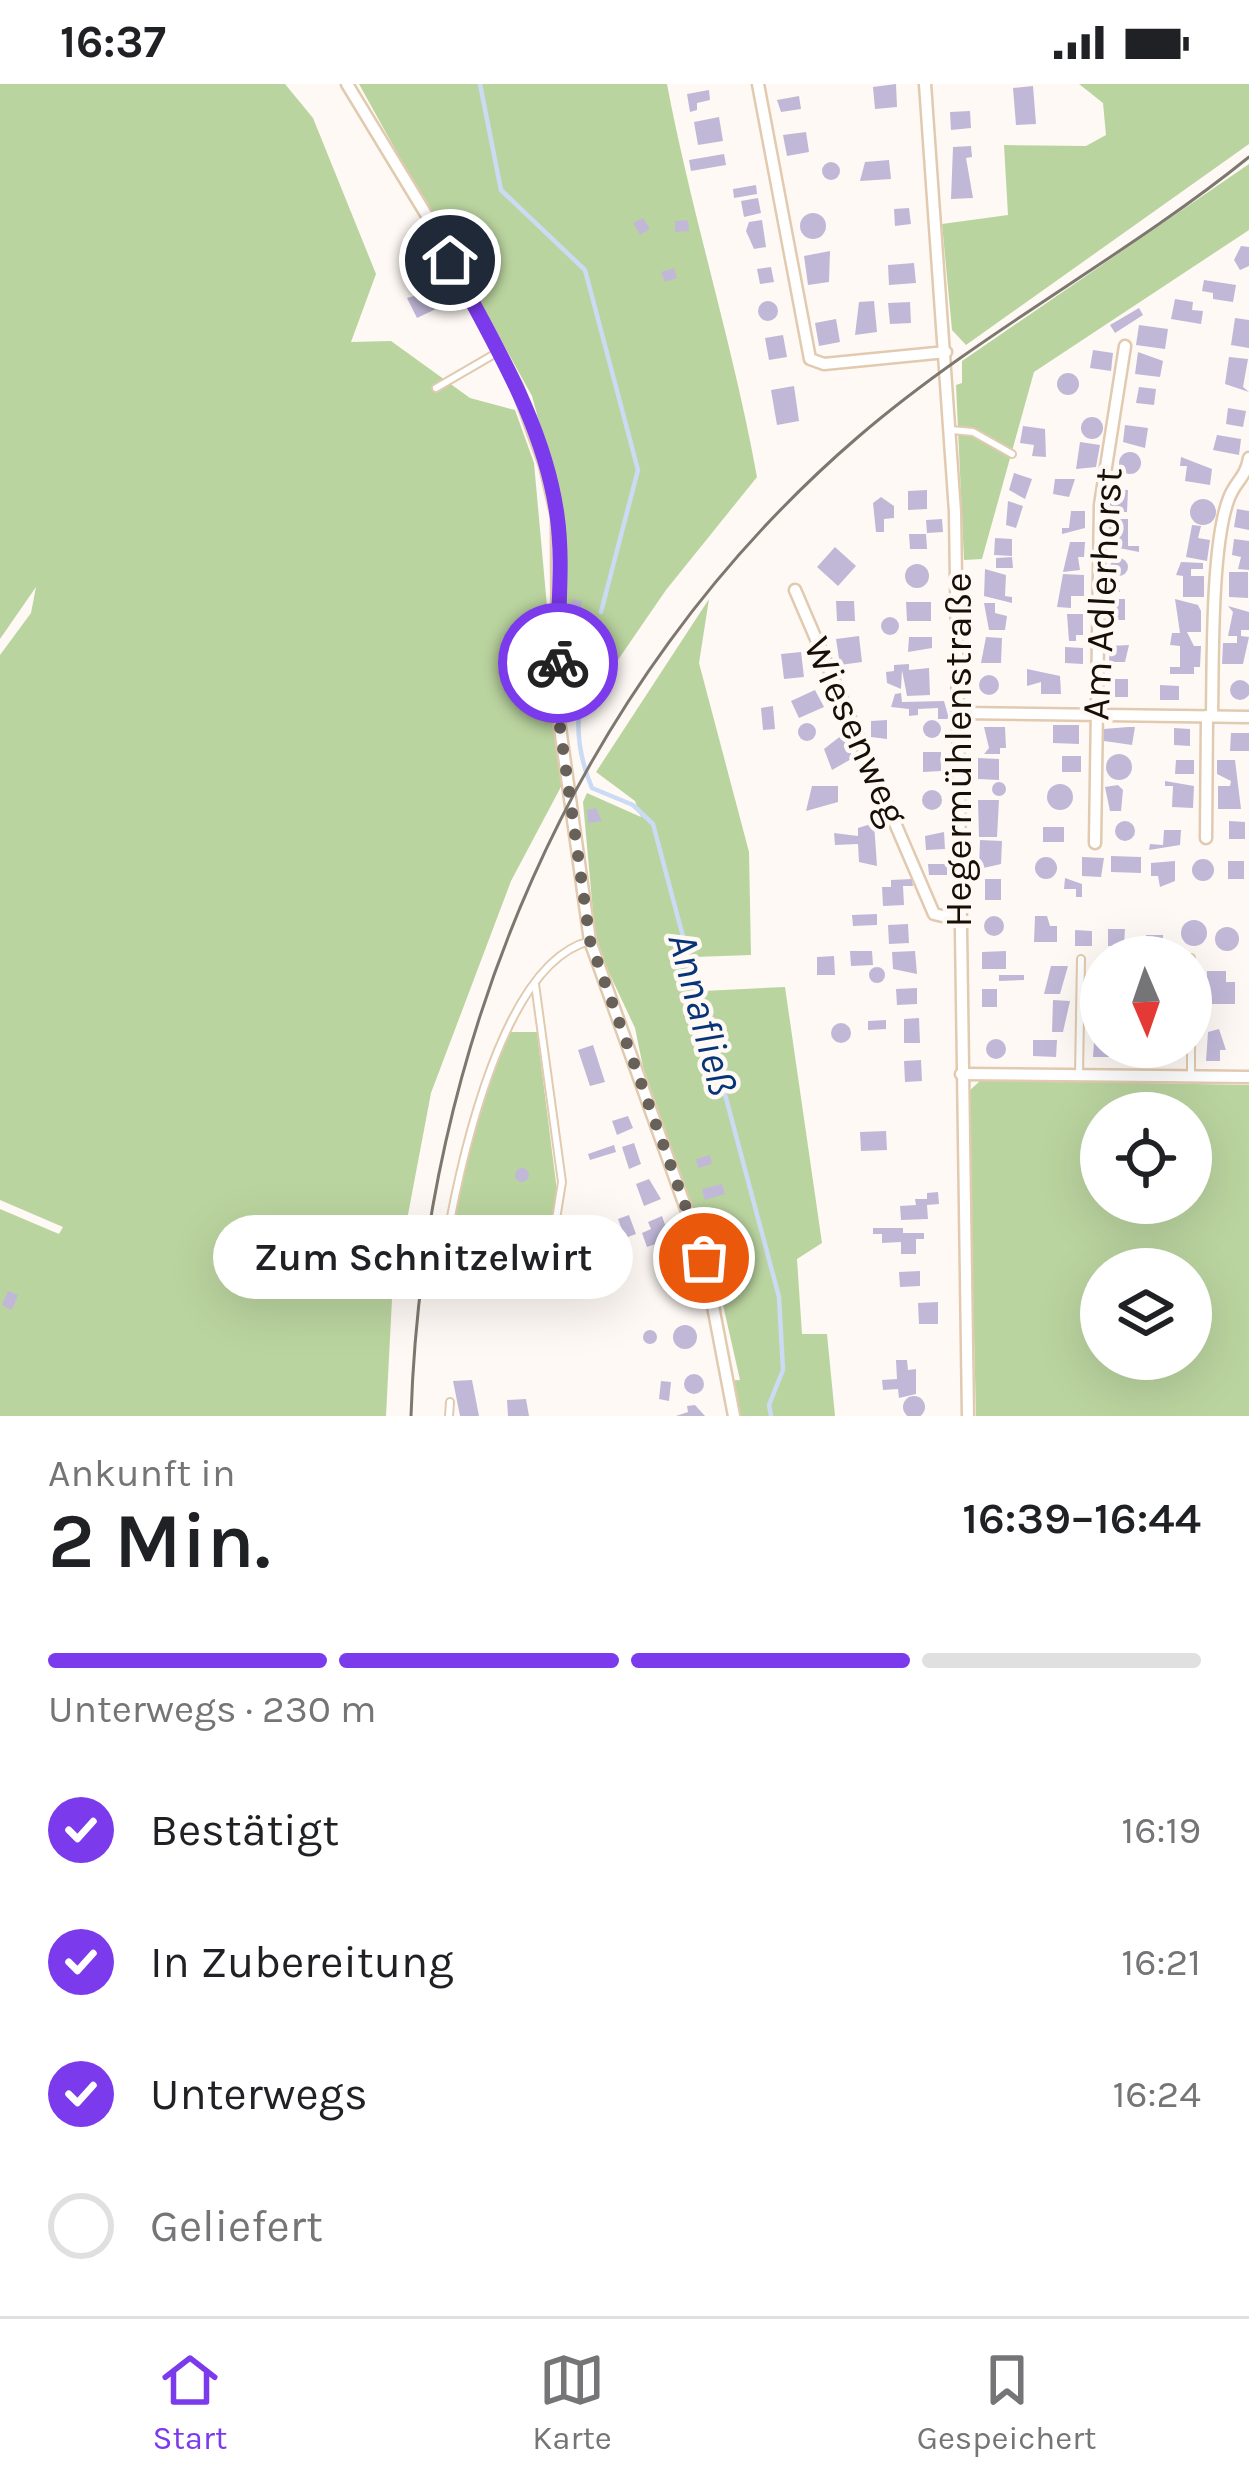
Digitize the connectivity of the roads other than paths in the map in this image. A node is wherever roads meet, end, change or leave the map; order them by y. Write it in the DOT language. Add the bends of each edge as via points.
graph roads {
  1 [pos="347,84"];
  2 [pos="758,84"];
  3 [pos="925,84"];
  4 [pos="1125,346"];
  5 [pos="499,352"];
  6 [pos="946,352"];
  7 [pos="436,388"];
  8 [pos="951,430"];
  9 [pos="1012,454"];
  10 [pos="1249,458"];
  11 [pos="795,590"];
  12 [pos="959,713"];
  13 [pos="1096,713"];
  14 [pos="1210,716"];
  15 [pos="1249,717"];
  16 [pos="1206,838"];
  17 [pos="1095,843"];
  18 [pos="959,920"];
  19 [pos="590,941"];
  20 [pos="534,980"];
  21 [pos="1080,1018"];
  22 [pos="1191,1068"];
  23 [pos="961,1074"];
  24 [pos="1079,1076"];
  25 [pos="1191,1076"];
  26 [pos="1249,1077"];
  27 [pos="440,1280"];
  28 [pos="544,1294"];
  29 [pos="449,1402"];
  30 [pos="448,1416"];
  31 [pos="734,1416"];
  32 [pos="968,1416"];
  1 -- 5 [label="street"];
  2 -- 6 [label="street" via="810,359"];
  3 -- 6 [label="street, Hegermühlenstraße"];
  4 -- 13 [label="street, Am Adlerhorst" via="1100,506"];
  5 -- 7 [label="lane"];
  5 -- 19 [label="street" via="523,399 557,517 558,713"];
  6 -- 8 [label="street, Hegermühlenstraße"];
  8 -- 9 [label="lane" via="973,432"];
  8 -- 12 [label="street, Hegermühlenstraße"];
  10 -- 14 [label="street" via="1246,479 1229,496"];
  11 -- 18 [label="street, Wiesenweg" via="934,914"];
  12 -- 13 [label="street"];
  12 -- 18 [label="street, Hegermühlenstraße"];
  13 -- 14 [label="street"];
  13 -- 17 [label="street, Am Adlerhorst"];
  14 -- 15 [label="street"];
  14 -- 16 [label="street"];
  18 -- 23 [label="street, Hegermühlenstraße"];
  19 -- 20 [label="lane" via="556,954"];
  19 -- 31 [label="street" via="704,1258"];
  20 -- 27 [label="lane" via="469,1126"];
  20 -- 28 [label="lane" via="562,1182"];
  21 -- 24 [label="lane"];
  22 -- 25 [label="lane"];
  23 -- 24 [label="street"];
  23 -- 32 [label="street, Hegermühlenstraße"];
  24 -- 25 [label="street"];
  25 -- 26 [label="street"];
  29 -- 30 [label="lane"];
}
